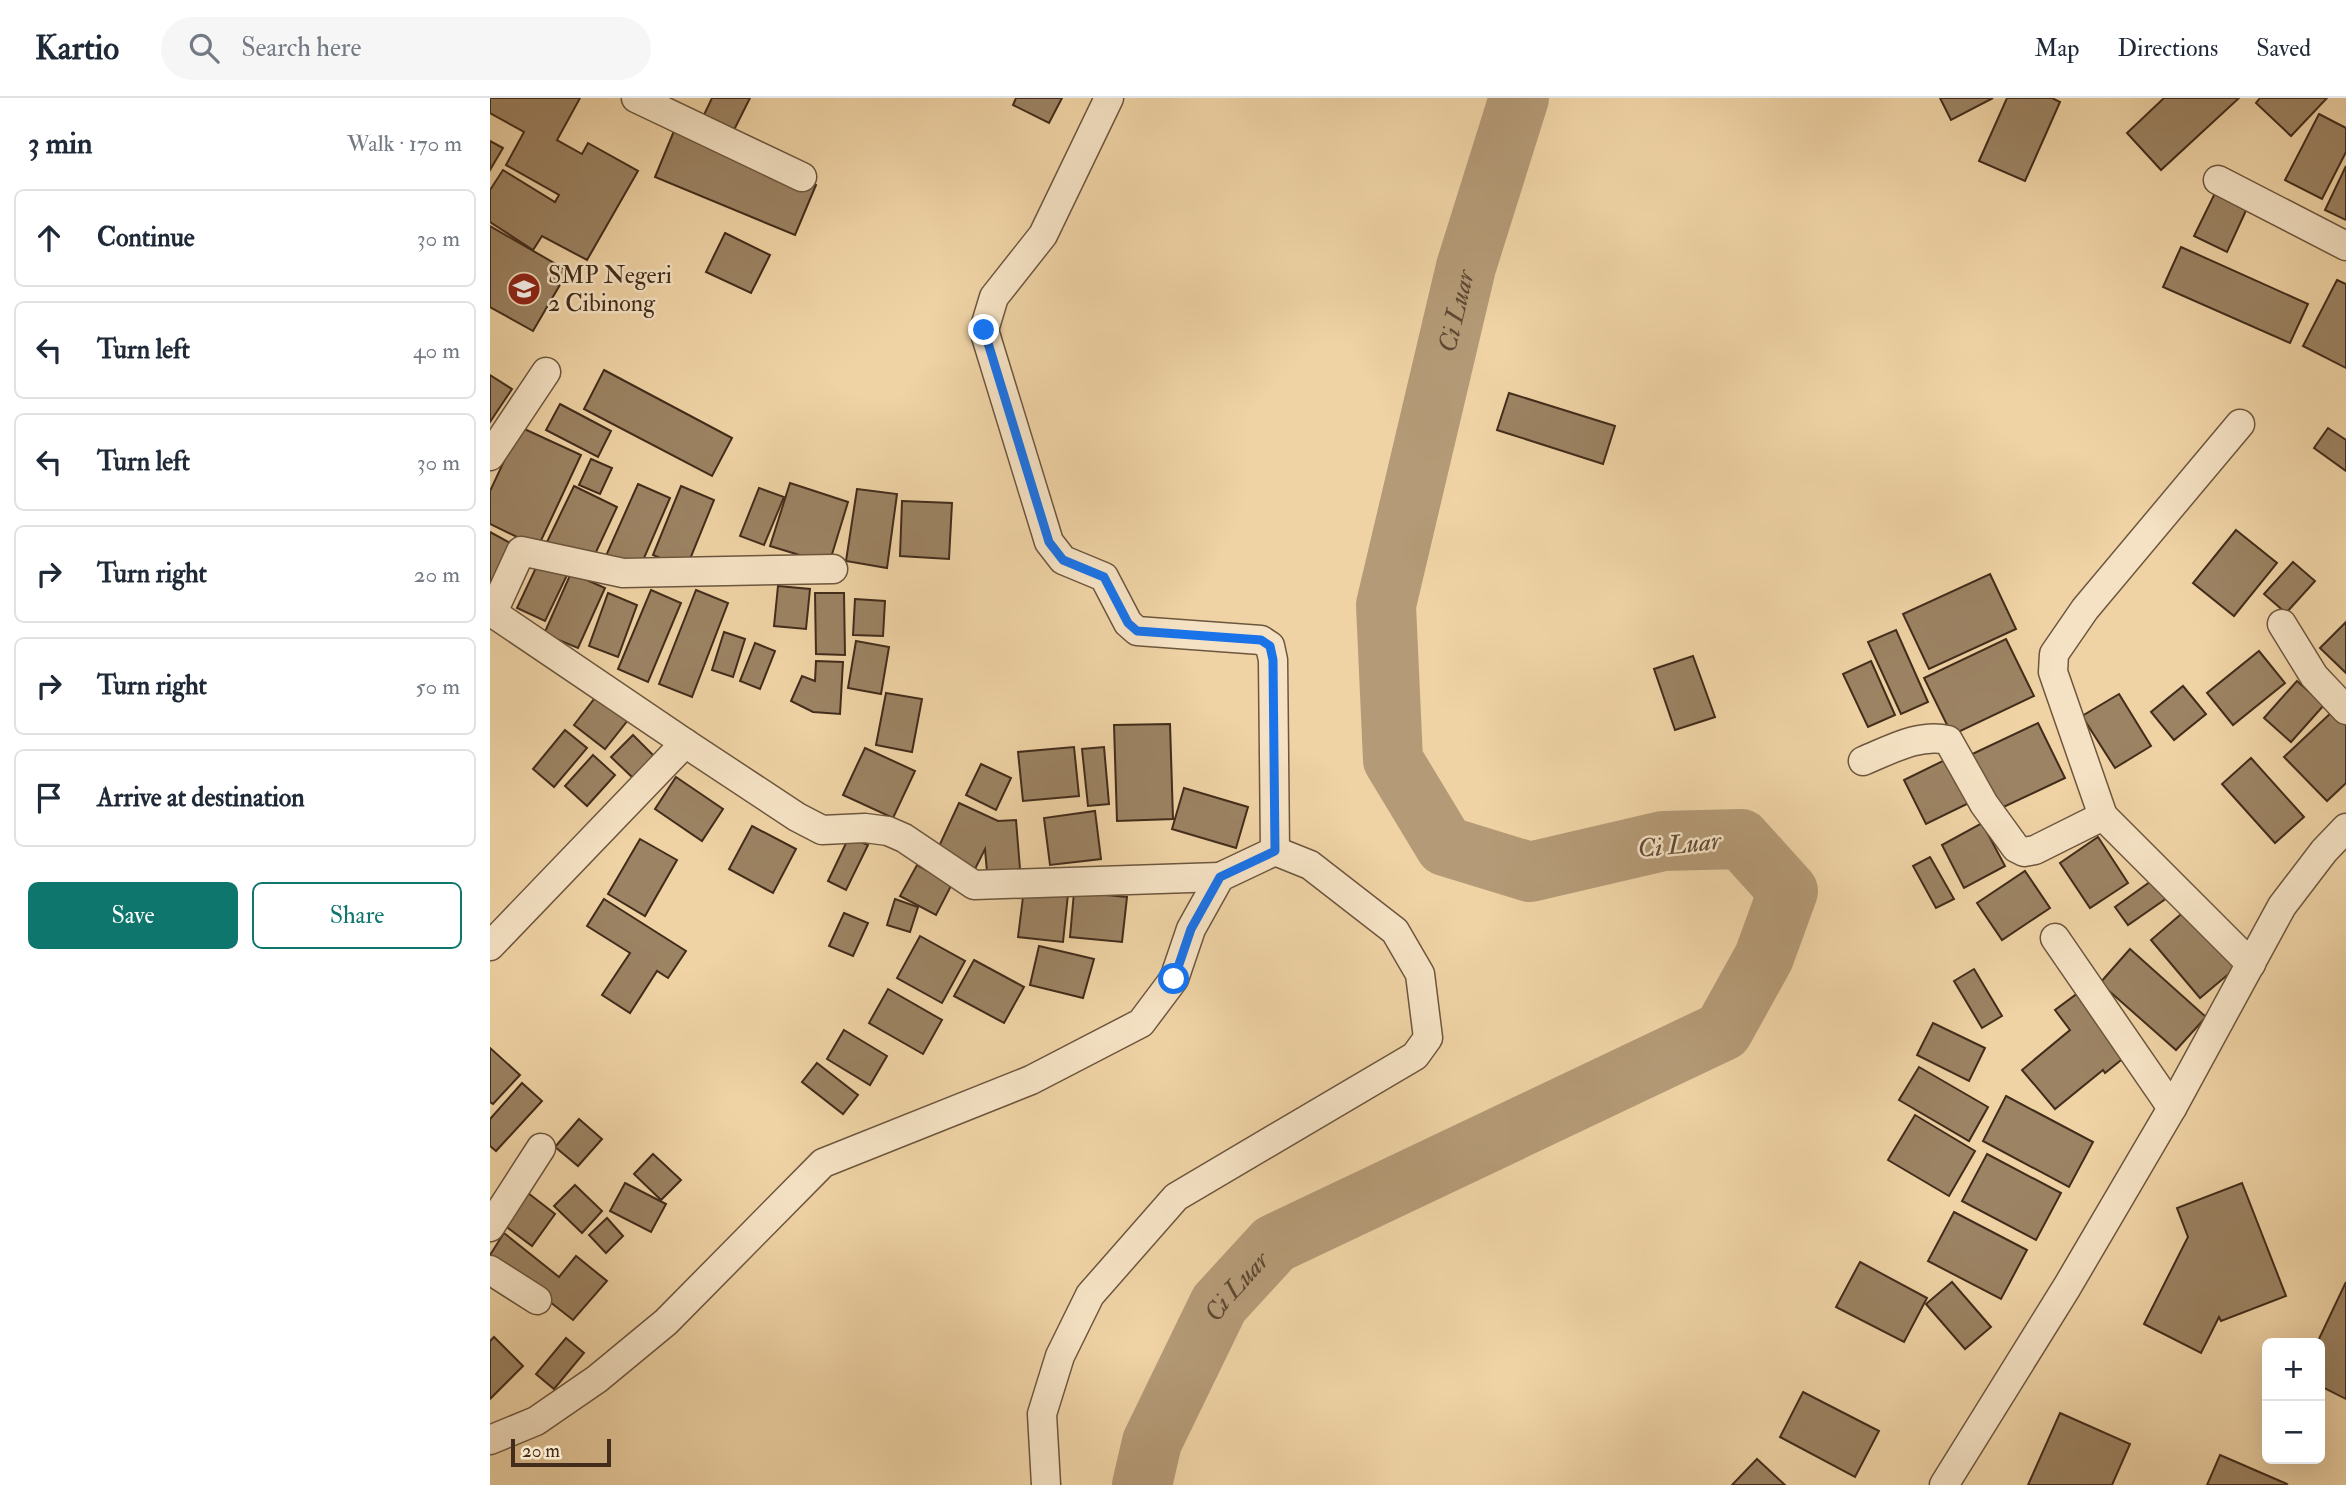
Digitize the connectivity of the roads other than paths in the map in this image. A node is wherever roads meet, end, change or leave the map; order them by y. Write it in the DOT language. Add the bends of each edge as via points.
graph roads {
  1 [pos="636,98"];
  2 [pos="1109,98"];
  3 [pos="802,177"];
  4 [pos="2218,180"];
  5 [pos="2346,246"];
  6 [pos="546,372"];
  7 [pos="2241,424"];
  8 [pos="490,456"];
  9 [pos="833,569"];
  10 [pos="491,612"];
  11 [pos="2282,624"];
  12 [pos="2346,710"];
  13 [pos="685,743"];
  14 [pos="1863,761"];
  15 [pos="2104,816"];
  16 [pos="2346,828"];
  17 [pos="1275,851"];
  18 [pos="1220,877"];
  19 [pos="2055,937"];
  20 [pos="490,946"];
  21 [pos="2251,964"];
  22 [pos="2172,1108"];
  23 [pos="541,1148"];
  24 [pos="490,1227"];
  25 [pos="490,1270"];
  26 [pos="537,1300"];
  27 [pos="490,1440"];
  28 [pos="1046,1485"];
  29 [pos="1944,1485"];
  1 -- 3 [label="street"];
  2 -- 17 [label="street" via="1044,234 994,297 984,330 1049,542 1063,560 1104,577 1128,623 1137,631 1261,640 1270,646"];
  4 -- 5 [label="street"];
  6 -- 8 [label="street"];
  7 -- 15 [label="street" via="2085,609 2054,654 2053,673"];
  9 -- 10 [label="street" via="623,573 520,551"];
  10 -- 13 [label="street"];
  11 -- 12 [label="street" via="2314,676"];
  13 -- 18 [label="street" via="822,830 888,831 975,885"];
  13 -- 20 [label="street"];
  14 -- 15 [label="street" via="1920,739 1948,740 1984,804 2016,848 2024,852"];
  15 -- 21 [label="street"];
  16 -- 21 [label="street" via="2282,906"];
  17 -- 18 [label="street"];
  17 -- 28 [label="street" via="1310,865 1395,931 1420,974 1427,1038 1415,1056 1176,1197 1090,1295 1060,1356 1042,1414"];
  18 -- 27 [label="street" via="1191,929 1174,979 1140,1023 1031,1080 823,1163 666,1322 597,1379 536,1421"];
  19 -- 22 [label="street"];
  21 -- 22 [label="street"];
  22 -- 29 [label="street"];
  23 -- 24 [label="street"];
  25 -- 26 [label="street"];
}
